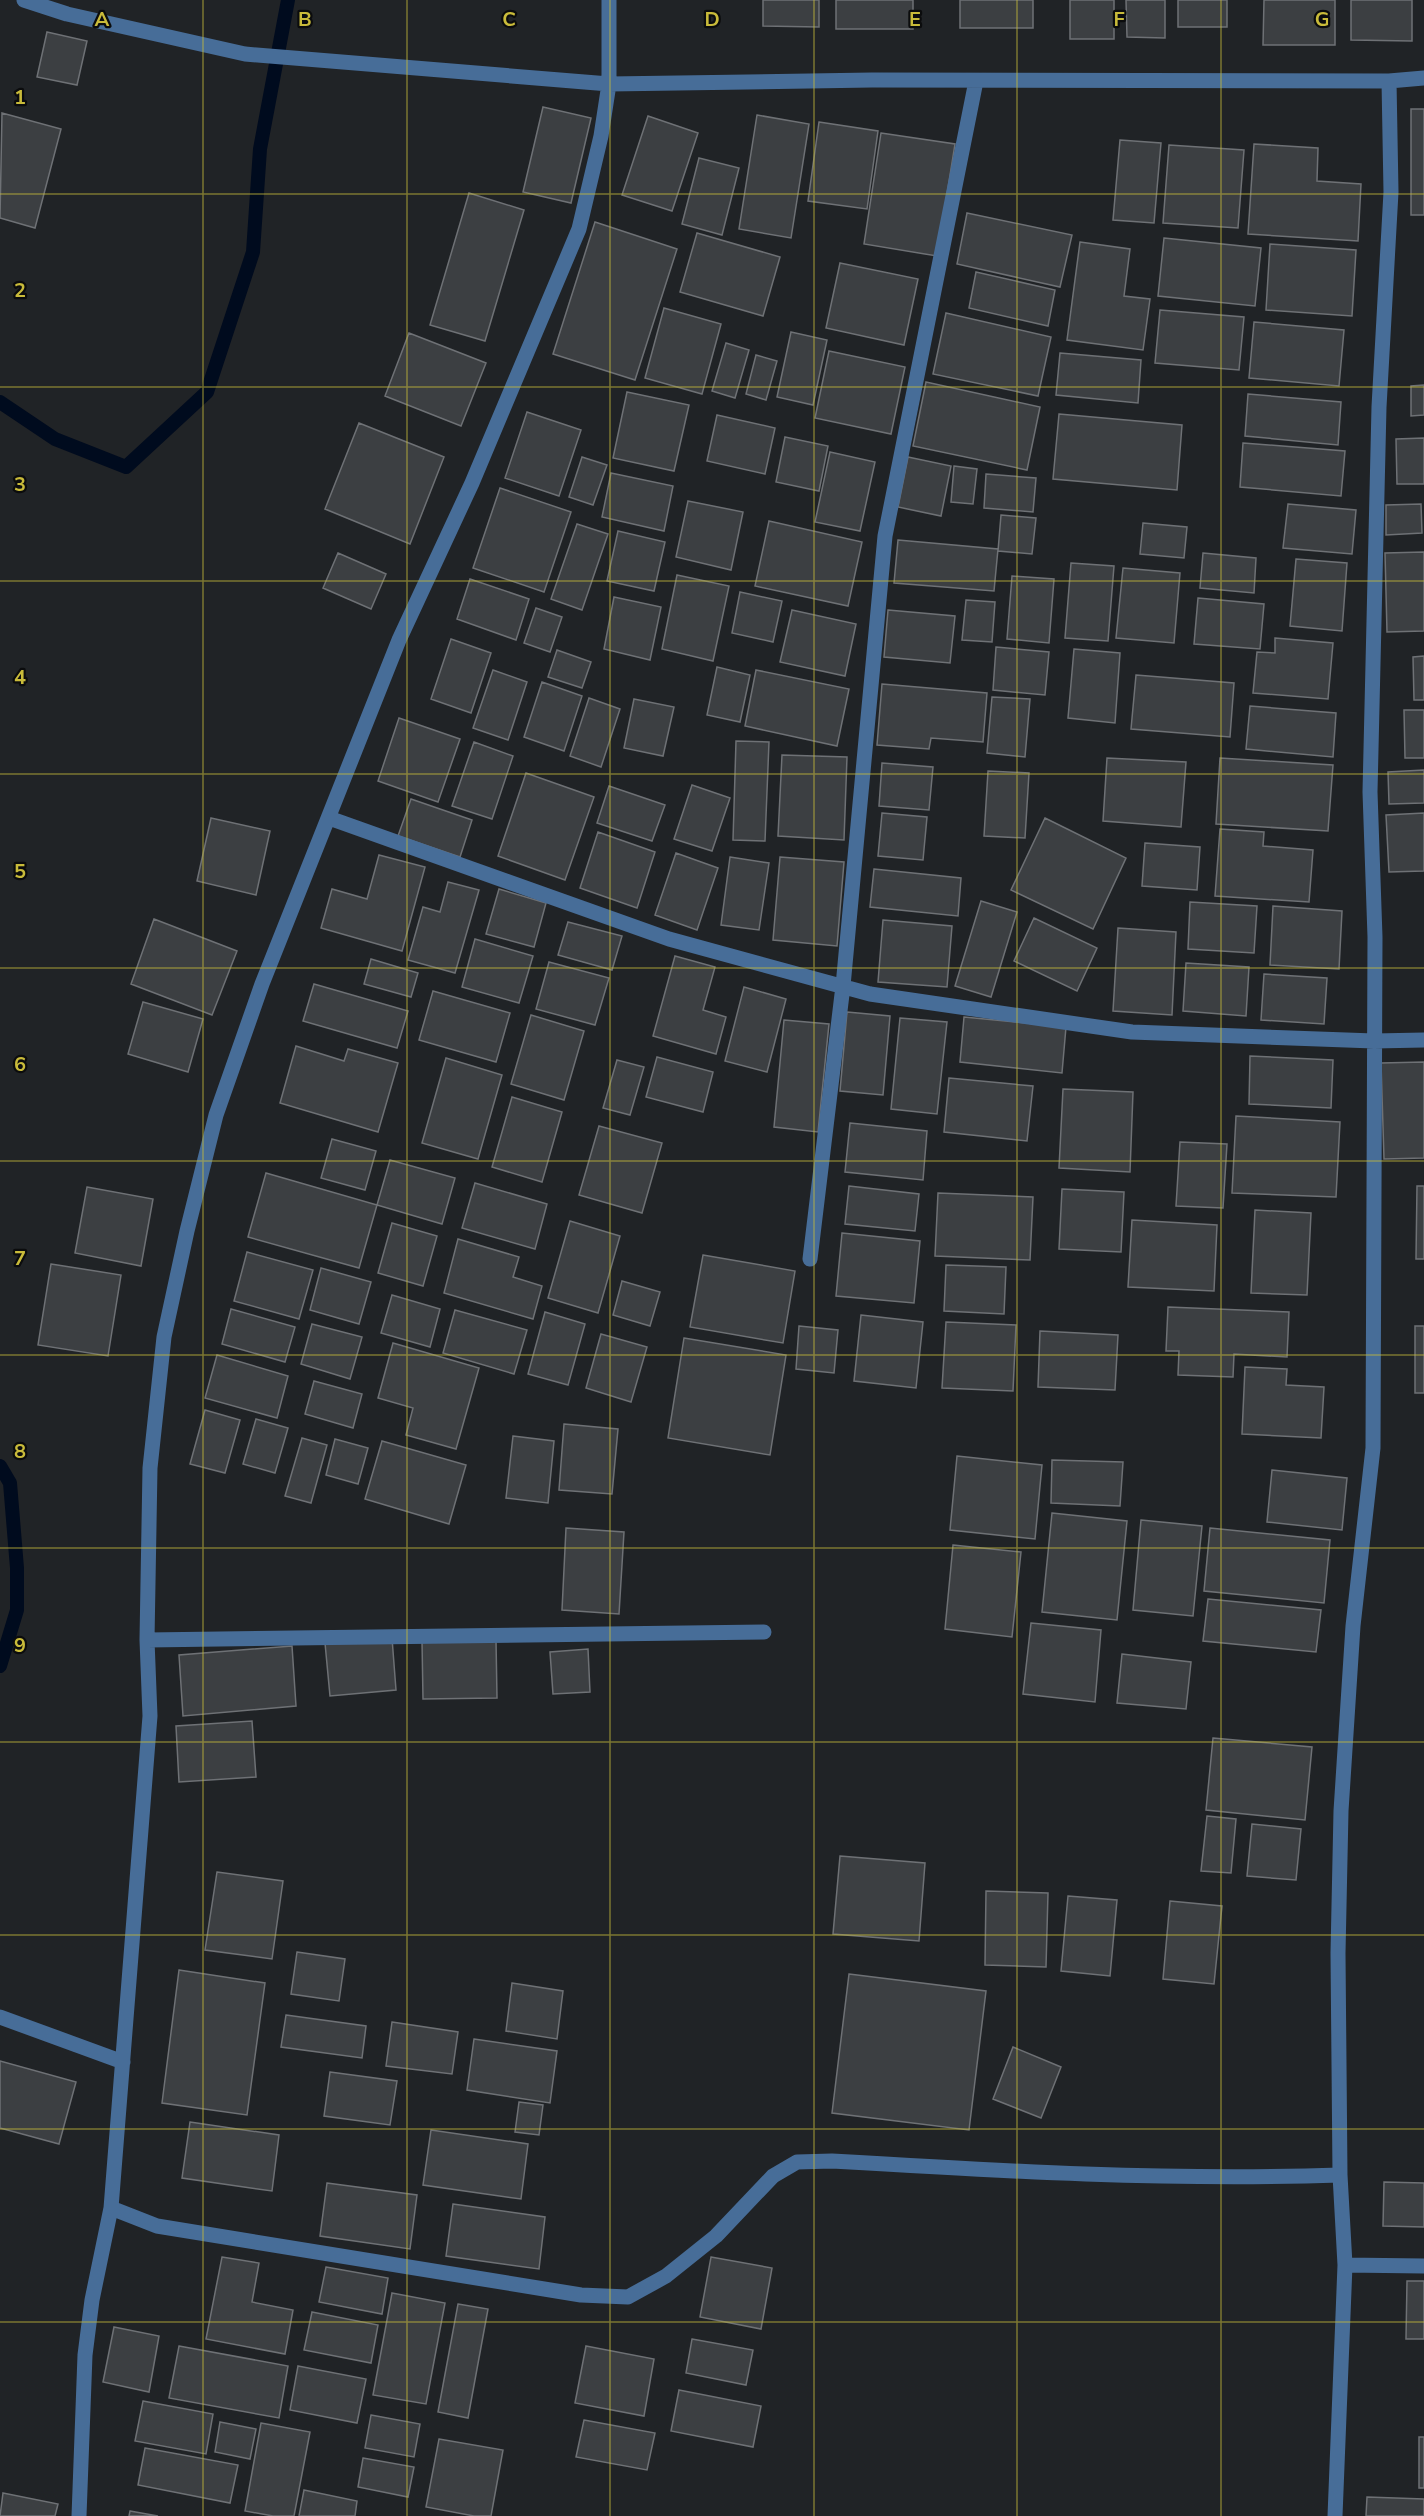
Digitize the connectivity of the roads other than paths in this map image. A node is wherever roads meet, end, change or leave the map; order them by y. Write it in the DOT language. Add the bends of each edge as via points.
graph roads {
  1 [pos="24,0"];
  2 [pos="609,0"];
  3 [pos="1424,78"];
  4 [pos="976,81"];
  5 [pos="1389,81"];
  6 [pos="609,84"];
  7 [pos="329,818"];
  8 [pos="843,986"];
  9 [pos="1424,1040"];
  10 [pos="1374,1041"];
  11 [pos="810,1259"];
  12 [pos="764,1632"];
  13 [pos="147,1640"];
  14 [pos="0,2017"];
  15 [pos="123,2062"];
  16 [pos="1340,2175"];
  17 [pos="111,2208"];
  18 [pos="1345,2265"];
  19 [pos="1424,2266"];
  20 [pos="79,2516"];
  21 [pos="1335,2516"];
  1 -- 6 [label="street" via="67,14 245,54"];
  2 -- 6 [label="street"];
  3 -- 5 [label="street"];
  4 -- 5 [label="street"];
  4 -- 6 [label="street"];
  4 -- 8 [label="street" via="885,536"];
  5 -- 10 [label="street" via="1391,192 1379,407 1370,781"];
  6 -- 7 [label="street" via="579,229 472,483 399,640"];
  7 -- 8 [label="street" via="669,939"];
  7 -- 13 [label="street" via="262,984 216,1116 184,1241 164,1336 150,1468"];
  8 -- 10 [label="street" via="870,994 1132,1032"];
  8 -- 11 [label="street"];
  9 -- 10 [label="street"];
  10 -- 16 [label="street" via="1373,1448 1353,1626 1341,1811"];
  12 -- 13 [label="street"];
  13 -- 15 [label="street" via="150,1716"];
  14 -- 15 [label="street"];
  15 -- 17 [label="street"];
  16 -- 17 [label="street" via="1253,2178 1068,2174 797,2162 773,2176 716,2236 666,2276 628,2297 581,2295 157,2226"];
  16 -- 18 [label="street"];
  17 -- 20 [label="street" via="85,2355"];
  18 -- 19 [label="street"];
  18 -- 21 [label="street"];
}
